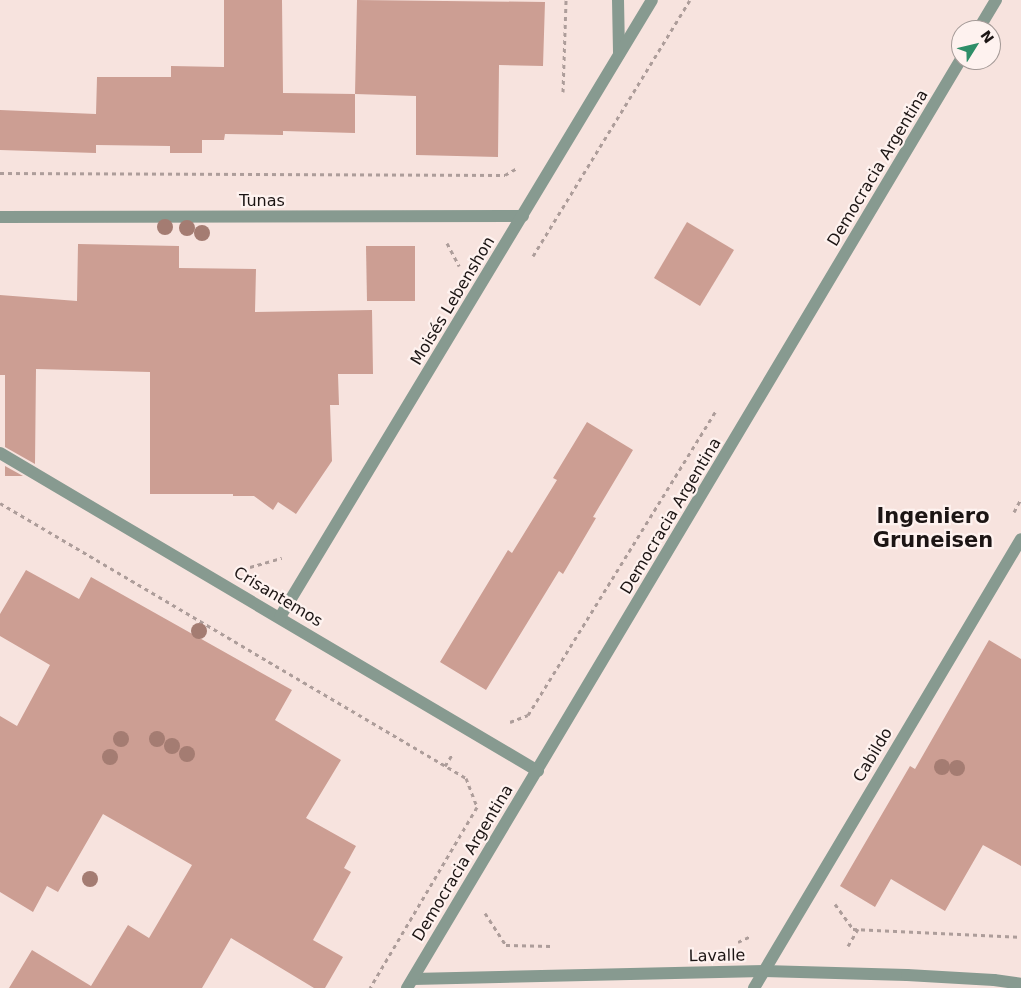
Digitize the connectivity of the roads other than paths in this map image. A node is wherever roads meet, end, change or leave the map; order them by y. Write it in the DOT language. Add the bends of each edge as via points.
graph roads {
  1 [pos="618,0"];
  2 [pos="652,0"];
  3 [pos="996,0"];
  4 [pos="984,20"];
  5 [pos="620,54"];
  6 [pos="954,70"];
  7 [pos="523,216"];
  8 [pos="0,217"];
  9 [pos="0,453"];
  10 [pos="1021,539"];
  11 [pos="280,617"];
  12 [pos="538,771"];
  13 [pos="764,971"];
  14 [pos="410,983"];
  15 [pos="1021,984"];
  16 [pos="754,988"];
  1 -- 5 [label="street"];
  2 -- 5 [label="street, Moisés Lebenshon"];
  3 -- 4 [label="street"];
  5 -- 7 [label="street, Moisés Lebenshon"];
  6 -- 12 [label="street, Democracia Argentina"];
  7 -- 8 [label="street, Tunas"];
  7 -- 11 [label="street, Moisés Lebenshon"];
  9 -- 11 [label="street, Crisantemos"];
  10 -- 13 [label="street, Cabildo"];
  11 -- 12 [label="street, Crisantemos"];
  12 -- 14 [label="street, Democracia Argentina"];
  13 -- 14 [label="street, Lavalle"];
  13 -- 15 [label="street, Lavalle" via="907,975"];
  13 -- 16 [label="street, Cabildo"];
}
